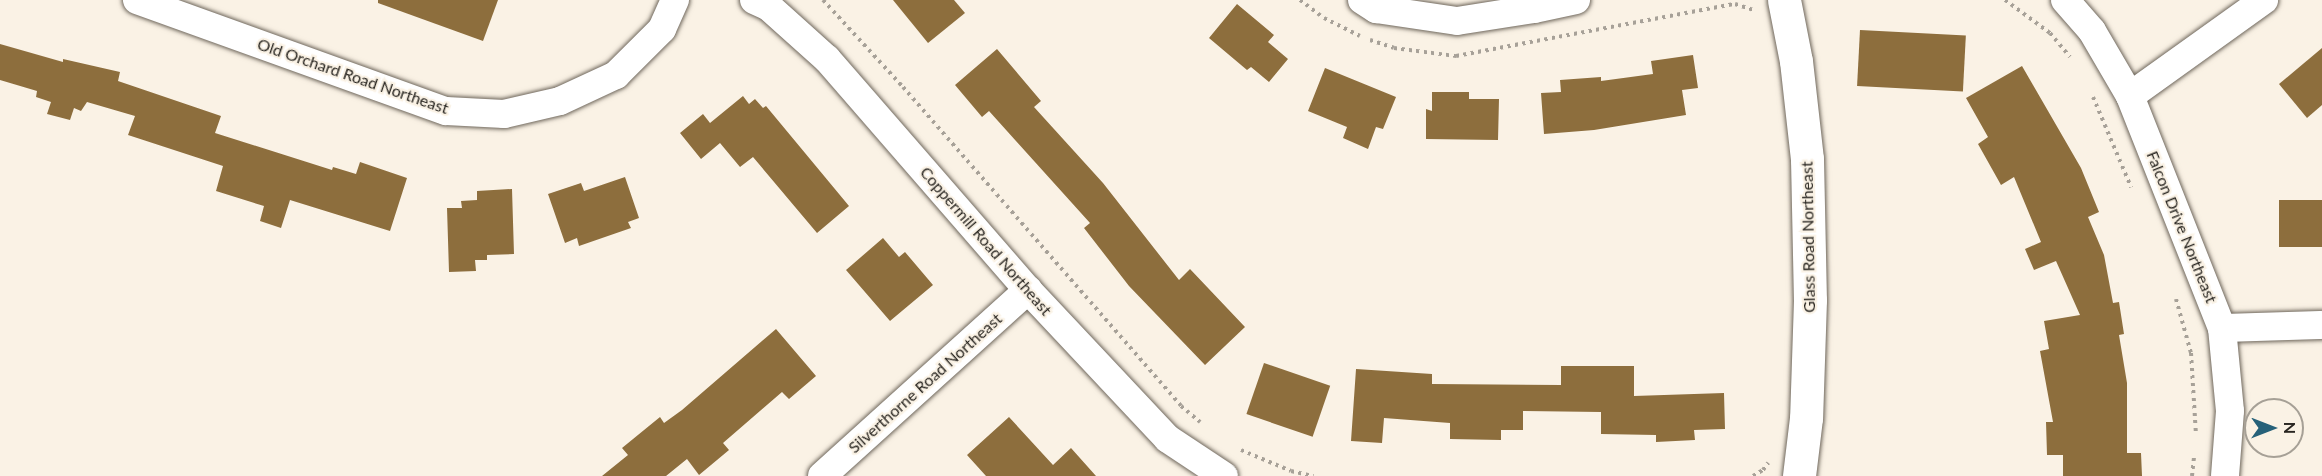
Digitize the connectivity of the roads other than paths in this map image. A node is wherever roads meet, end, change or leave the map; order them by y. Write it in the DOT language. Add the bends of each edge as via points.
graph roads {
  1 [pos="137,0"];
  2 [pos="675,0"];
  3 [pos="754,0"];
  4 [pos="1362,0"];
  5 [pos="1576,0"];
  6 [pos="2065,0"];
  7 [pos="2264,0"];
  8 [pos="1770,5"];
  9 [pos="2130,96"];
  10 [pos="1028,290"];
  11 [pos="2322,325"];
  12 [pos="2222,328"];
  13 [pos="822,476"];
  14 [pos="1224,476"];
  15 [pos="1799,476"];
  16 [pos="2225,476"];
  1 -- 2 [label="street, Old Orchard Road Northeast" via="446,111 504,114 560,101 616,75 662,29"];
  3 -- 10 [label="street, Coppermill Road Northeast" via="769,7 827,59"];
  4 -- 5 [label="street" via="1376,9 1457,21"];
  6 -- 9 [label="street, Falcon Drive Northeast" via="2092,31"];
  7 -- 9 [label="street"];
  8 -- 15 [label="street, Glass Road Northeast" via="1796,61 1807,159 1810,300 1806,418"];
  9 -- 12 [label="street, Falcon Drive Northeast"];
  10 -- 13 [label="street, Silverthorne Road Northeast"];
  10 -- 14 [label="street, Coppermill Road Northeast" via="1168,439"];
  11 -- 12 [label="street"];
  12 -- 16 [label="street, Falcon Drive Northeast" via="2230,411"];
}
